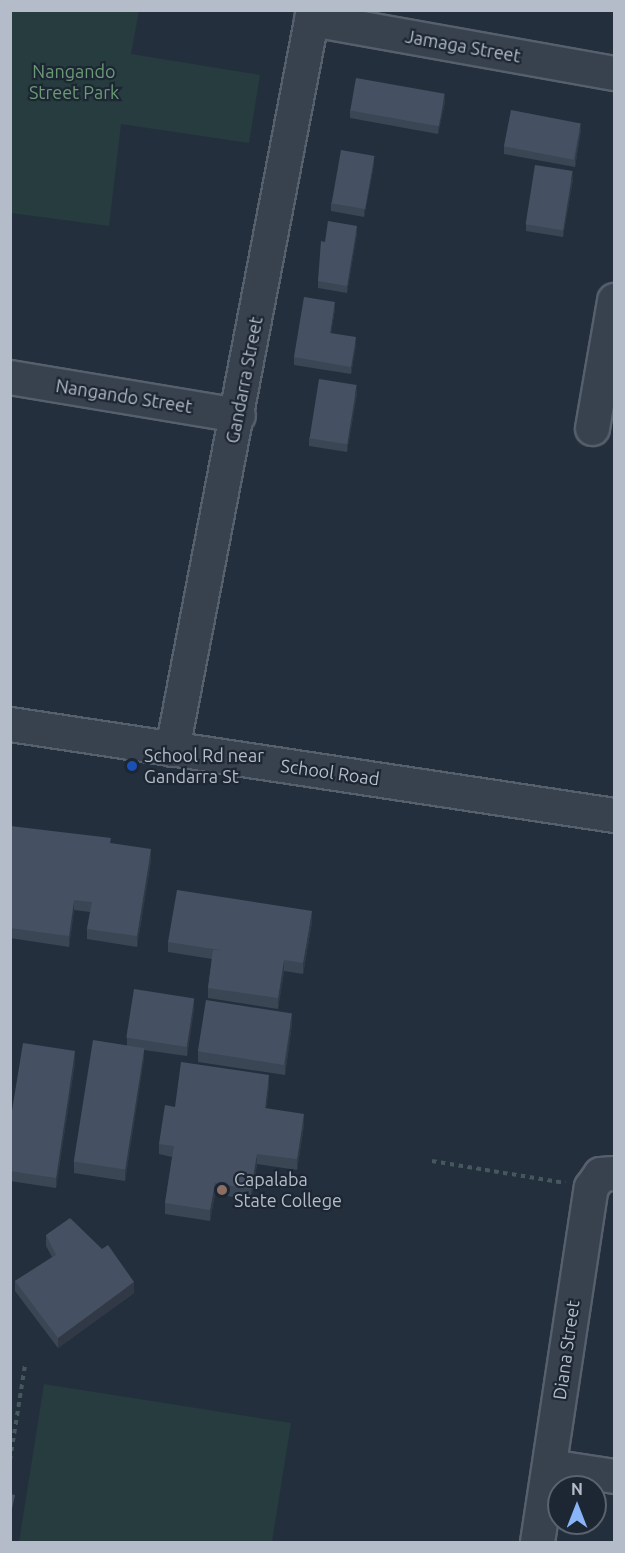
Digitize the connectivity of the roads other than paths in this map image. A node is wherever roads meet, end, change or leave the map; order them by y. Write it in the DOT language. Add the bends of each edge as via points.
graph roads {
  1 [pos="312,15"];
  2 [pos="615,73"];
  3 [pos="615,300"];
  4 [pos="10,377"];
  5 [pos="238,415"];
  6 [pos="592,428"];
  7 [pos="10,724"];
  8 [pos="172,749"];
  9 [pos="615,815"];
  10 [pos="603,1180"];
  11 [pos="549,1466"];
  12 [pos="615,1476"];
  13 [pos="537,1542"];
  1 -- 2 [label="street, Jamaga Street"];
  1 -- 5 [label="street, Gandarra Street"];
  3 -- 6 [label="street"];
  4 -- 5 [label="street, Nangando Street"];
  5 -- 8 [label="street, Gandarra Street"];
  7 -- 8 [label="street, School Road"];
  8 -- 9 [label="street, School Road"];
  10 -- 11 [label="street, Diana Street"];
  11 -- 12 [label="street"];
  11 -- 13 [label="street, Diana Street"];
}
